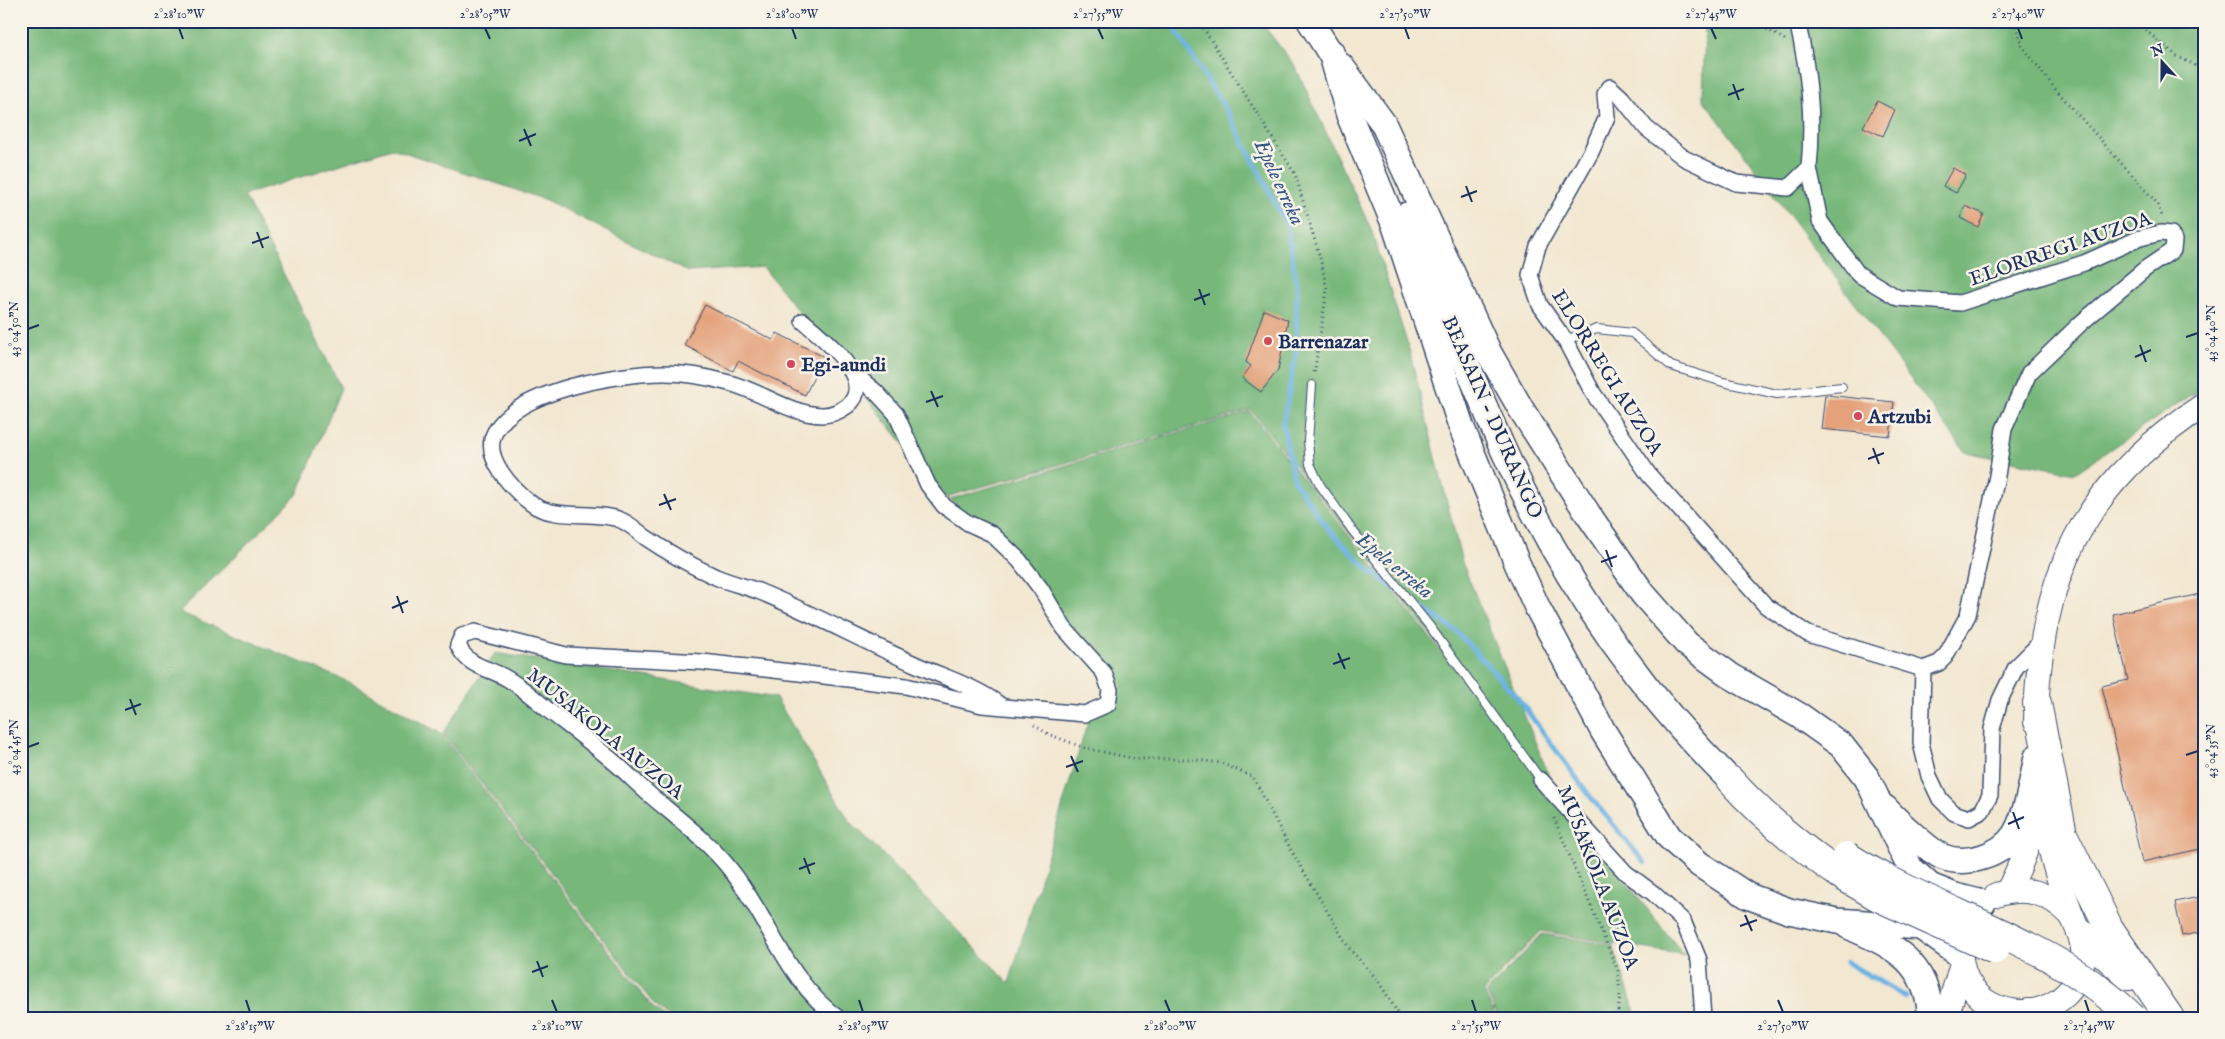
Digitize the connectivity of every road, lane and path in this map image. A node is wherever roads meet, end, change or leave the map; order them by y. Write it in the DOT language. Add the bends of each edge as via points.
graph roads {
  1 [pos="1196,21"];
  2 [pos="1310,21"];
  3 [pos="1754,21"];
  4 [pos="1797,21"];
  5 [pos="2015,21"];
  6 [pos="2134,21"];
  7 [pos="1803,50"];
  8 [pos="1331,52"];
  9 [pos="2204,70"];
  10 [pos="1810,168"];
  11 [pos="2171,234"];
  12 [pos="803,321"];
  13 [pos="1565,340"];
  14 [pos="852,372"];
  15 [pos="1312,386"];
  16 [pos="1842,387"];
  17 [pos="2204,405"];
  18 [pos="2042,641"];
  19 [pos="1923,669"];
  20 [pos="2036,703"];
  21 [pos="1000,705"];
  22 [pos="1032,724"];
  23 [pos="2037,757"];
  24 [pos="1541,780"];
  25 [pos="1730,780"];
  26 [pos="1881,804"];
  27 [pos="1552,815"];
  28 [pos="1843,865"];
  29 [pos="2008,891"];
  30 [pos="1983,903"];
  31 [pos="1837,921"];
  32 [pos="2076,924"];
  33 [pos="1960,961"];
  34 [pos="2164,1010"];
  35 [pos="1997,1014"];
  36 [pos="2041,1015"];
  37 [pos="838,1018"];
  38 [pos="1401,1018"];
  39 [pos="1617,1018"];
  40 [pos="1703,1018"];
  41 [pos="1931,1018"];
  42 [pos="1946,1018"];
  43 [pos="2107,1018"];
  44 [pos="2133,1018"];
  1 -- 15 [label="path" via="1295,174 1327,290"];
  2 -- 8 [label="highway, BEASAIN - DURANGO"];
  3 -- 7 [label="path"];
  4 -- 7 [label="street, ELORREGI AUZOA"];
  5 -- 11 [label="path" via="2022,46 2056,90 2156,202"];
  6 -- 9 [label="path" via="2177,56"];
  7 -- 10 [label="street, ELORREGI AUZOA" via="1808,71 1812,135"];
  8 -- 25 [label="highway, BEASAIN - DURANGO" via="1387,163 1484,407 1545,534 1587,605 1630,666 1677,726"];
  8 -- 26 [label="highway" via="1383,123 1490,353 1521,409 1644,594 1687,644 1731,676 1815,725 1841,745 1867,778"];
  8 -- 31 [label="highway" via="1349,115 1395,226 1461,426 1488,494 1537,607 1603,731 1669,837 1699,864 1748,896 1789,911"];
  10 -- 11 [label="street, ELORREGI AUZOA" via="1820,221 1858,274 1898,298 1960,303 2084,263 2140,238"];
  10 -- 13 [label="street, ELORREGI AUZOA" via="1788,188 1736,183 1684,158 1646,128 1610,87 1605,94 1608,117 1538,246 1530,275 1540,305"];
  11 -- 19 [label="street, ELORREGI AUZOA" via="2173,250 2145,269 2081,323 2029,373 2004,429 1968,615 1945,657"];
  12 -- 14 [label="street, MUSAKOLA AUZOA"];
  13 -- 16 [label="lane" via="1598,329 1632,333 1671,366 1723,382 1778,394"];
  13 -- 19 [label="street, ELORREGI AUZOA" via="1593,393 1649,475 1766,606 1808,634"];
  14 -- 21 [label="street, MUSAKOLA AUZOA" via="896,414 928,485 944,506 968,523 992,534 1019,560 1064,628 1104,672 1110,690 1108,704 1085,714"];
  14 -- 21 [label="street, MUSAKOLA AUZOA" via="857,390 854,399 834,414 821,415 796,410 732,383 698,376 631,375 588,383 529,402 501,420 492,438 492,453 514,488 535,506 557,512 617,518 690,564 983,692"];
  15 -- 24 [label="lane, MUSAKOLA AUZOA" via="1310,464 1320,485 1431,628"];
  17 -- 18 [label="main road" via="2153,440 2088,514 2056,583"];
  18 -- 19 [label="street" via="2016,667 2000,700 1992,729 1990,795 1982,812 1970,818 1954,813 1940,799 1929,776 1921,743"];
  18 -- 20 [label="main road"];
  20 -- 23 [label="main road"];
  20 -- 34 [label="highway" via="2064,834 2109,928"];
  21 -- 37 [label="street, MUSAKOLA AUZOA" via="982,705 906,686 702,662 566,655 475,632 462,636 459,641 461,651 473,664 506,678 538,699 713,850 752,898 784,959 806,990"];
  22 -- 38 [label="path" via="1048,734 1085,748 1136,759 1221,763 1253,777 1291,850 1349,948 1377,979"];
  23 -- 26 [label="highway" via="2015,834 2002,848 1986,856 1970,859 1943,857"];
  23 -- 29 [label="main road" via="2033,828 2027,853"];
  23 -- 32 [label="main road" via="2052,855"];
  24 -- 40 [label="street, MUSAKOLA AUZOA" via="1626,873 1683,921 1699,960"];
  25 -- 28 [label="highway" via="1753,806 1807,851"];
  26 -- 30 [label="highway" via="1910,868 1930,886"];
  27 -- 39 [label="path, MUSAKOLA AUZOA" via="1618,971 1620,998"];
  28 -- 43 [label="highway, bridge" via="1878,897 2038,971 2088,1002"];
  28 -- 44 [label="highway, bridge" via="1904,889 2065,965 2107,994"];
  29 -- 30 [label="main road"];
  29 -- 32 [label="main road" via="2027,890 2044,894 2060,903"];
  30 -- 33 [label="main road" via="1969,917 1961,935"];
  31 -- 33 [label="highway" via="1921,926"];
  31 -- 41 [label="highway" via="1896,948 1908,958 1926,988"];
  32 -- 34 [label="highway"];
  32 -- 36 [label="main road" via="2083,960 2074,985"];
  33 -- 35 [label="main road" via="1969,985"];
  33 -- 42 [label="main road"];
  35 -- 36 [label="main road"];
}
